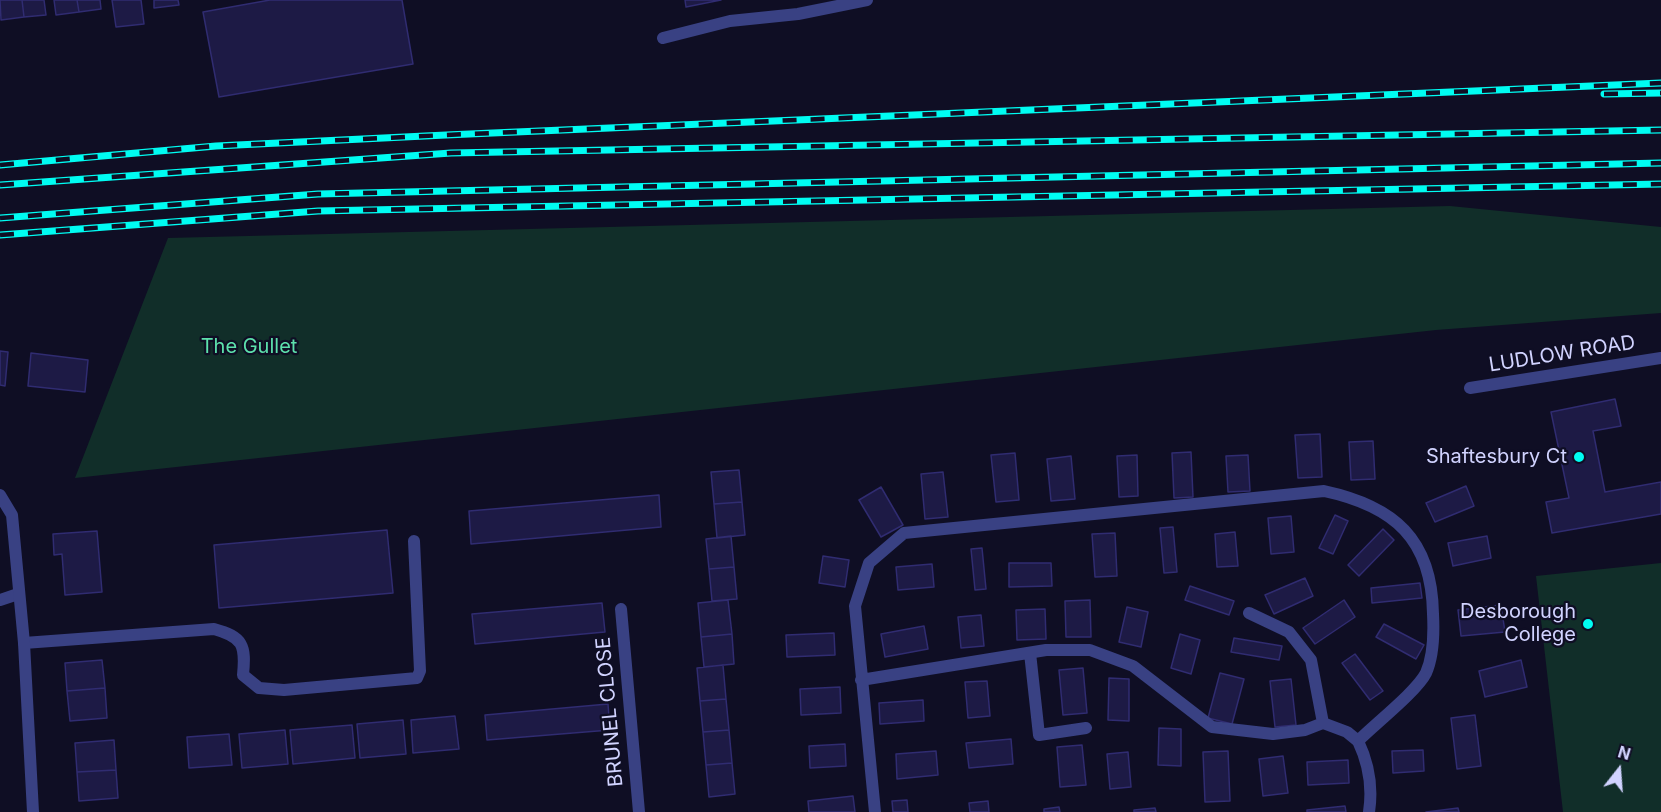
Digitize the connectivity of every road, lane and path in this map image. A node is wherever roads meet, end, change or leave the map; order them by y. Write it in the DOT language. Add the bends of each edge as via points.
graph roads {
  1 [pos="867,0"];
  2 [pos="663,38"];
  3 [pos="1661,358"];
  4 [pos="1470,388"];
  5 [pos="0,495"];
  6 [pos="414,541"];
  7 [pos="18,594"];
  8 [pos="0,600"];
  9 [pos="621,609"];
  10 [pos="1249,613"];
  11 [pos="24,643"];
  12 [pos="1030,653"];
  13 [pos="861,680"];
  14 [pos="1323,723"];
  15 [pos="1086,728"];
  16 [pos="1358,741"];
  17 [pos="33,812"];
  18 [pos="639,812"];
  19 [pos="875,812"];
  20 [pos="1369,812"];
  1 -- 2 [label="street" via="798,14 730,21"];
  3 -- 4 [label="street, LUDLOW ROAD"];
  5 -- 7 [label="street" via="12,515"];
  6 -- 11 [label="street" via="420,671 417,678 284,690 259,688 243,675 245,652 234,635 214,629"];
  7 -- 8 [label="street"];
  7 -- 11 [label="street"];
  9 -- 18 [label="street, BRUNEL CLOSE"];
  10 -- 14 [label="street" via="1288,632 1311,660"];
  11 -- 17 [label="street"];
  12 -- 13 [label="street"];
  12 -- 14 [label="street" via="1090,650 1133,666 1212,728 1273,734"];
  12 -- 15 [label="street" via="1039,735"];
  13 -- 16 [label="street" via="855,606 869,563 904,533 1324,491 1374,508 1406,529 1418,545 1431,580 1433,648 1426,673"];
  13 -- 19 [label="street"];
  14 -- 16 [label="street"];
  16 -- 20 [label="street" via="1367,761 1372,793"];
}
